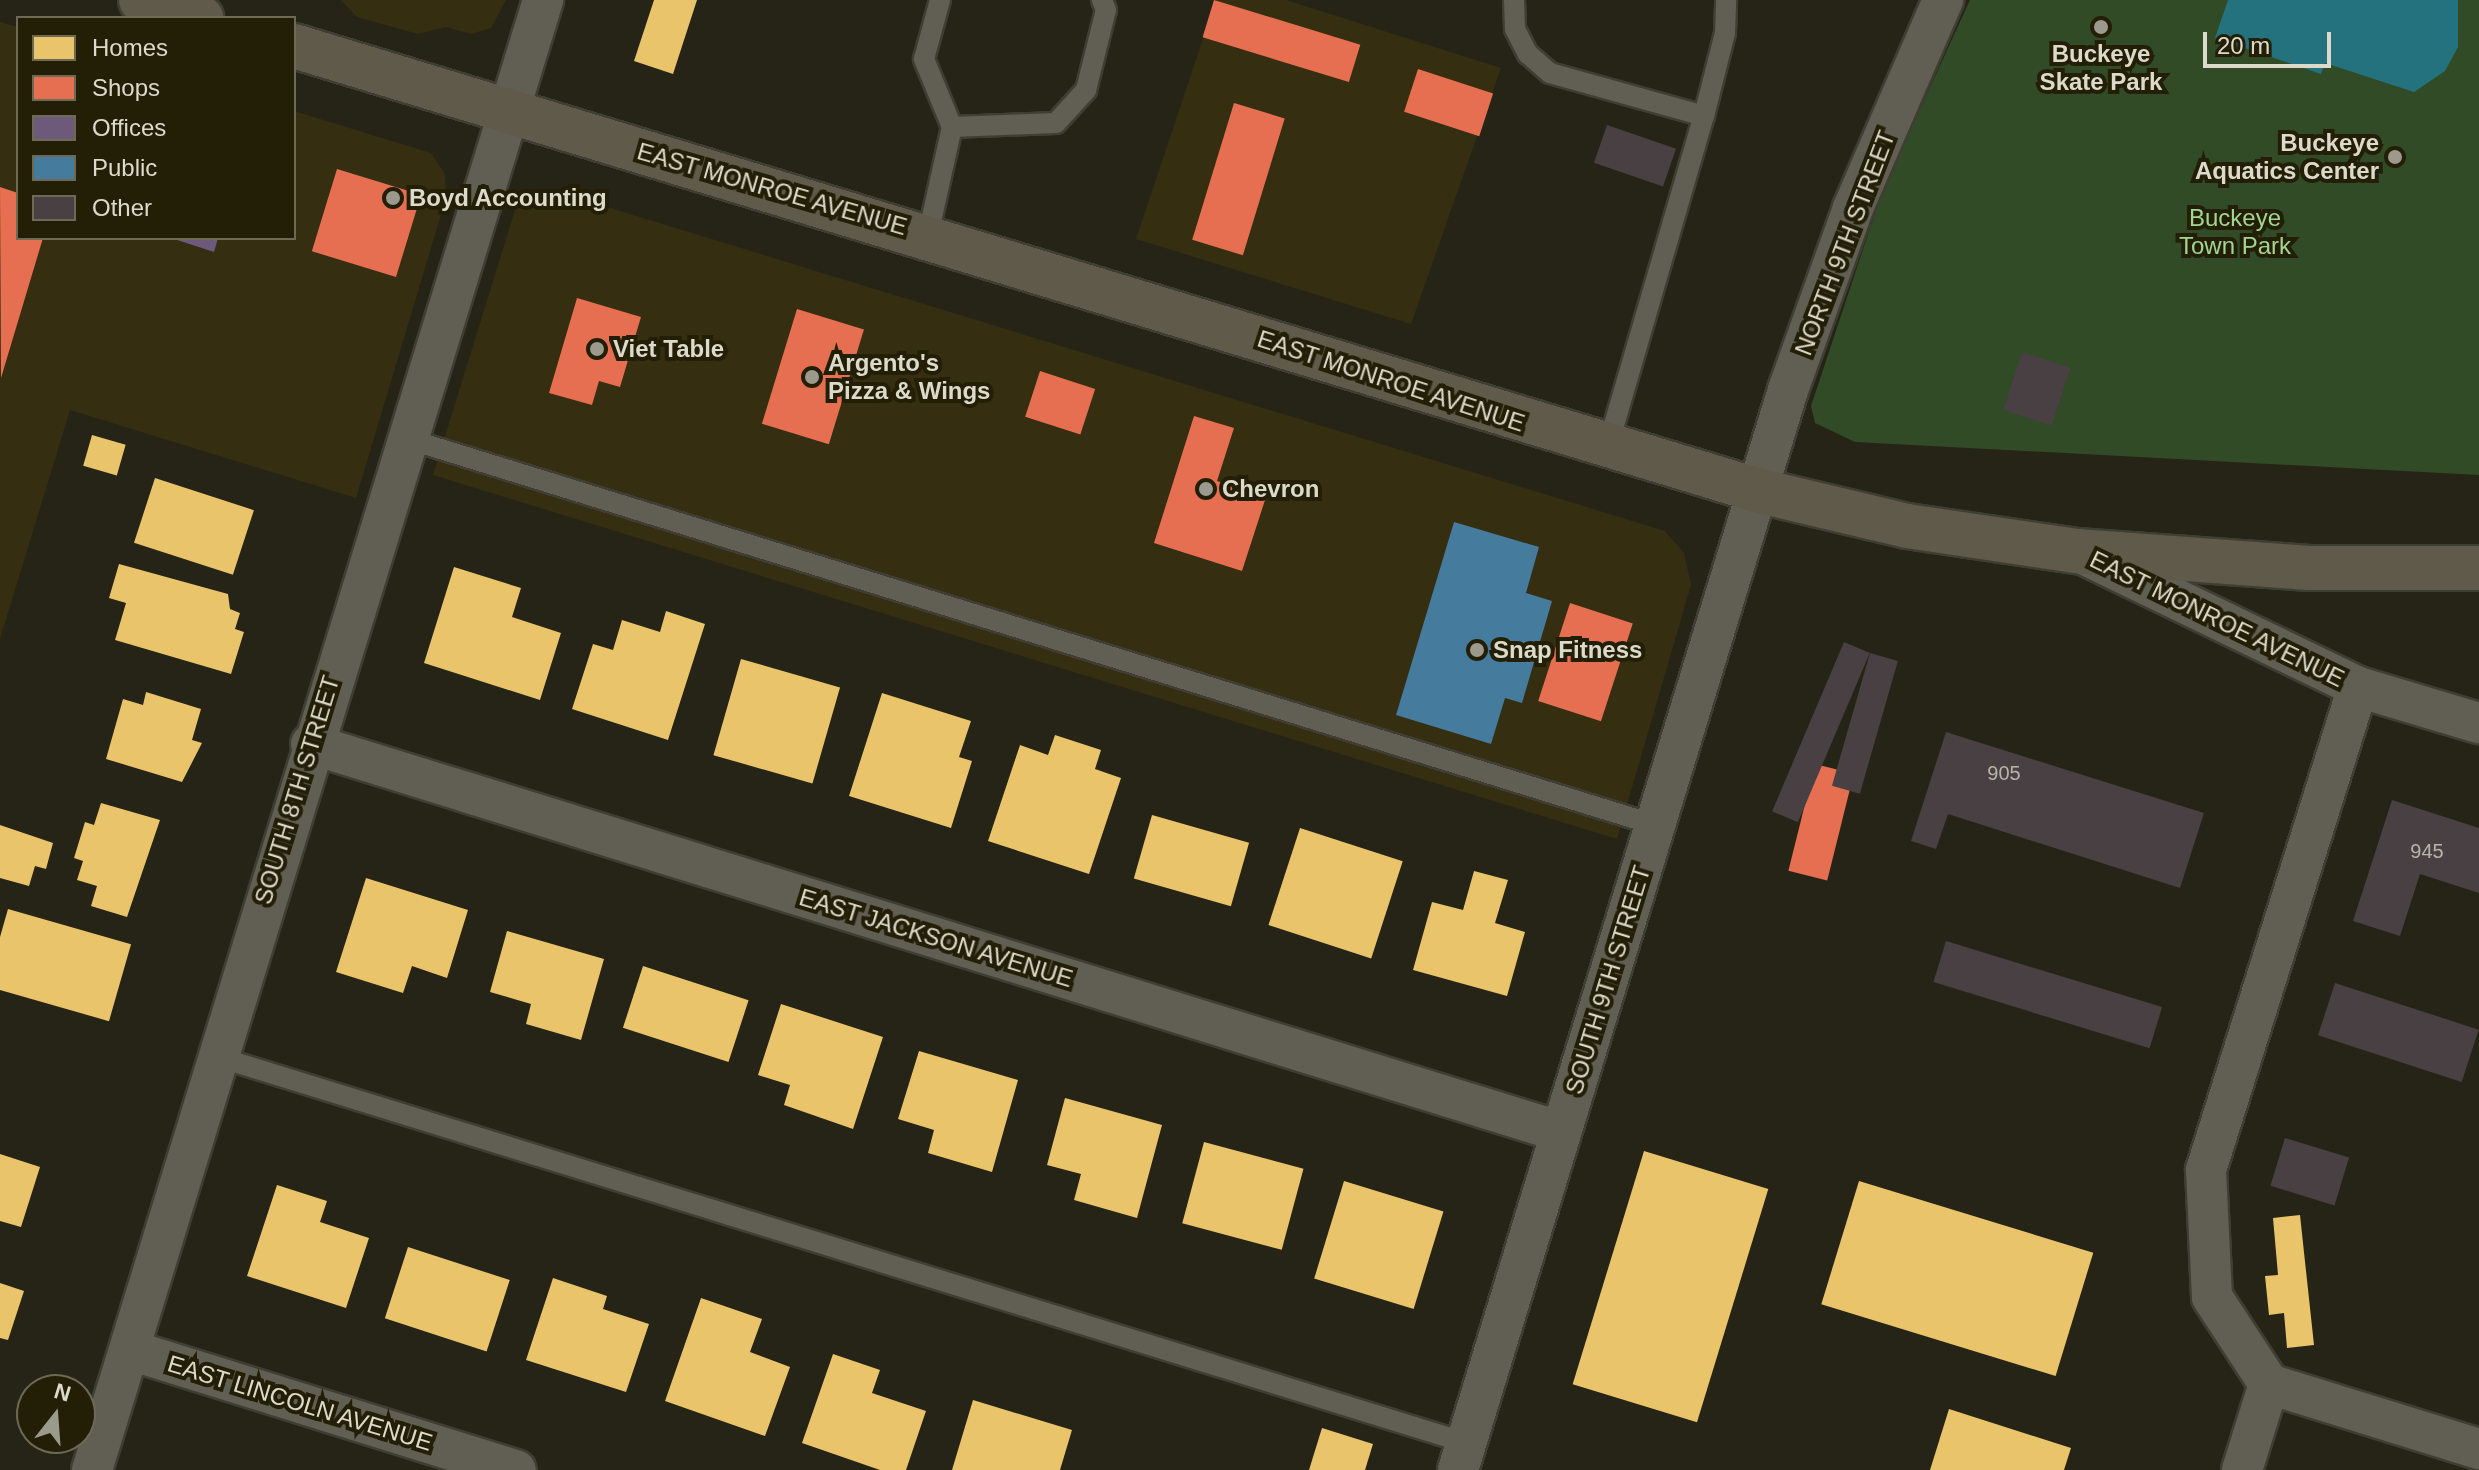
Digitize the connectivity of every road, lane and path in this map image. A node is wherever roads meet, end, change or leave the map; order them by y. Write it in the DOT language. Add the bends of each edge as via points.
graph roads {
  1 [pos="141,0"];
  2 [pos="543,0"];
  3 [pos="940,0"];
  4 [pos="1102,0"];
  5 [pos="1514,0"];
  6 [pos="1726,0"];
  7 [pos="1943,0"];
  8 [pos="194,16"];
  9 [pos="296,47"];
  10 [pos="505,111"];
  11 [pos="1704,116"];
  12 [pos="952,127"];
  13 [pos="928,235"];
  14 [pos="405,438"];
  15 [pos="1607,449"];
  16 [pos="1756,490"];
  17 [pos="2077,551"];
  18 [pos="2479,568"];
  19 [pos="2358,687"];
  20 [pos="2479,723"];
  21 [pos="311,744"];
  22 [pos="1655,825"];
  23 [pos="215,1056"];
  24 [pos="1561,1132"];
  25 [pos="130,1350"];
  26 [pos="2269,1384"];
  27 [pos="2479,1449"];
  28 [pos="1462,1456"];
  29 [pos="92,1470"];
  30 [pos="516,1470"];
  31 [pos="2242,1470"];
  1 -- 8 [label="main road"];
  2 -- 10 [label="street, SOUTH 8TH STREET"];
  3 -- 12 [label="lane" via="924,59"];
  4 -- 12 [label="lane" via="1106,10 1086,90 1056,123"];
  5 -- 11 [label="lane" via="1515,29 1528,54 1550,73"];
  6 -- 11 [label="lane"];
  7 -- 16 [label="street, NORTH 9TH STREET" via="1832,265"];
  9 -- 10 [label="main road, EAST MONROE AVENUE"];
  10 -- 13 [label="main road, EAST MONROE AVENUE"];
  10 -- 14 [label="street, SOUTH 8TH STREET"];
  11 -- 15 [label="lane"];
  12 -- 13 [label="lane"];
  13 -- 15 [label="main road, EAST MONROE AVENUE"];
  14 -- 21 [label="street, SOUTH 8TH STREET"];
  14 -- 22 [label="lane"];
  15 -- 16 [label="main road, EAST MONROE AVENUE"];
  16 -- 17 [label="main road, EAST MONROE AVENUE" via="1907,526"];
  16 -- 22 [label="street, SOUTH 9TH STREET"];
  17 -- 18 [label="main road" via="2295,567"];
  17 -- 19 [label="street, EAST MONROE AVENUE"];
  19 -- 20 [label="street, EAST MONROE AVENUE"];
  19 -- 26 [label="street" via="2206,1170 2212,1297"];
  21 -- 23 [label="street, SOUTH 8TH STREET"];
  21 -- 24 [label="street, EAST JACKSON AVENUE"];
  22 -- 24 [label="street, SOUTH 9TH STREET"];
  23 -- 25 [label="street, SOUTH 8TH STREET"];
  23 -- 28 [label="lane"];
  24 -- 28 [label="street, SOUTH 9TH STREET"];
  25 -- 29 [label="street, SOUTH 8TH STREET"];
  25 -- 30 [label="street, EAST LINCOLN AVENUE"];
  26 -- 27 [label="street"];
  26 -- 31 [label="street"];
}
